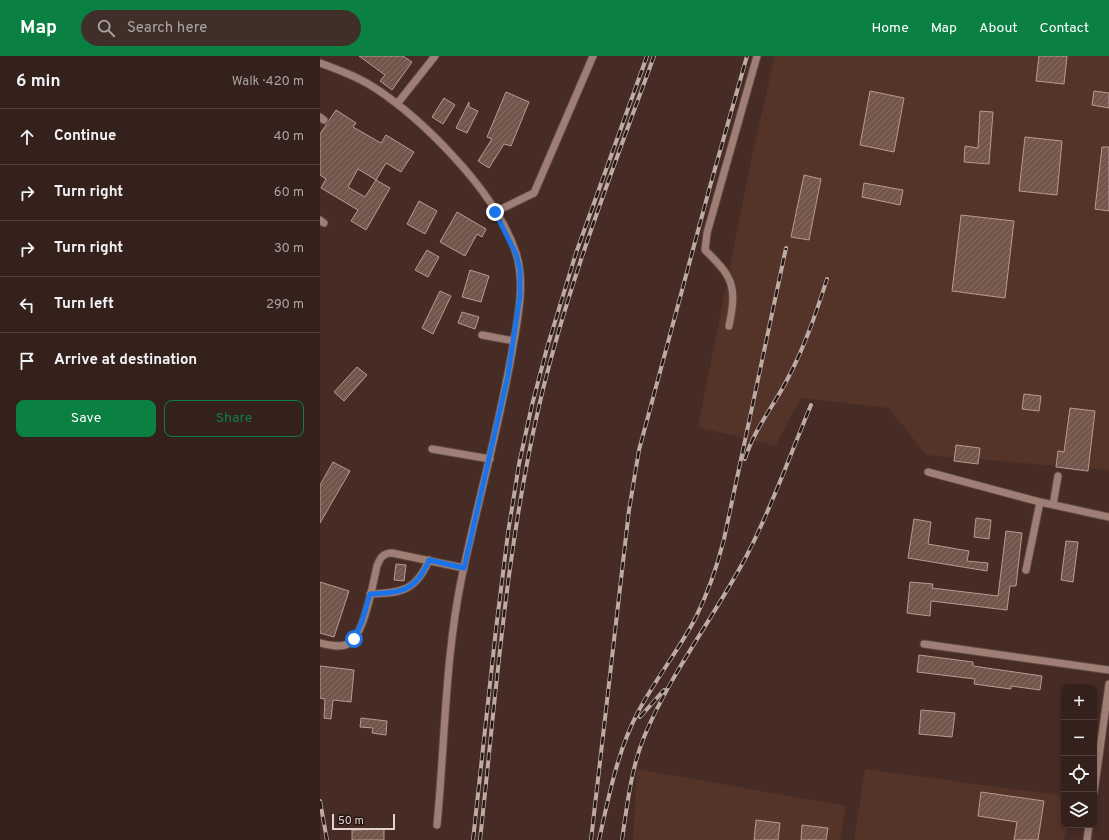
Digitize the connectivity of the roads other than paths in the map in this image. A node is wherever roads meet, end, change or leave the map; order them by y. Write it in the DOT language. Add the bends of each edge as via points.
graph roads {
  1 [pos="436,56"];
  2 [pos="593,56"];
  3 [pos="757,56"];
  4 [pos="320,63"];
  5 [pos="397,104"];
  6 [pos="495,212"];
  7 [pos="729,326"];
  8 [pos="482,335"];
  9 [pos="514,340"];
  10 [pos="432,449"];
  11 [pos="490,459"];
  12 [pos="928,472"];
  13 [pos="1058,476"];
  14 [pos="1040,502"];
  15 [pos="1053,505"];
  16 [pos="1109,517"];
  17 [pos="429,560"];
  18 [pos="464,568"];
  19 [pos="1026,570"];
  20 [pos="370,594"];
  21 [pos="320,642"];
  22 [pos="924,644"];
  23 [pos="1109,670"];
  24 [pos="1109,684"];
  25 [pos="1097,770"];
  26 [pos="436,825"];
  27 [pos="1089,828"];
  28 [pos="1087,840"];
  1 -- 5 [label="street"];
  2 -- 6 [label="street" via="534,193"];
  3 -- 7 [label="street" via="707,233 705,250 731,280 734,299"];
  4 -- 5 [label="street" via="354,76"];
  5 -- 6 [label="street" via="434,136 477,182"];
  6 -- 9 [label="street" via="516,254 520,270 520,296"];
  8 -- 9 [label="street"];
  9 -- 11 [label="street"];
  10 -- 11 [label="street"];
  11 -- 18 [label="street"];
  12 -- 14 [label="street"];
  13 -- 15 [label="street"];
  14 -- 15 [label="street"];
  14 -- 19 [label="street"];
  15 -- 16 [label="street"];
  17 -- 18 [label="street"];
  17 -- 20 [label="street" via="419,578 405,590 395,594"];
  17 -- 20 [label="street" via="392,553 382,556"];
  18 -- 26 [label="street" via="450,664"];
  20 -- 21 [label="street" via="361,627 354,639 339,646"];
  22 -- 23 [label="street"];
  24 -- 25 [label="street"];
  27 -- 28 [label="street"];
}
